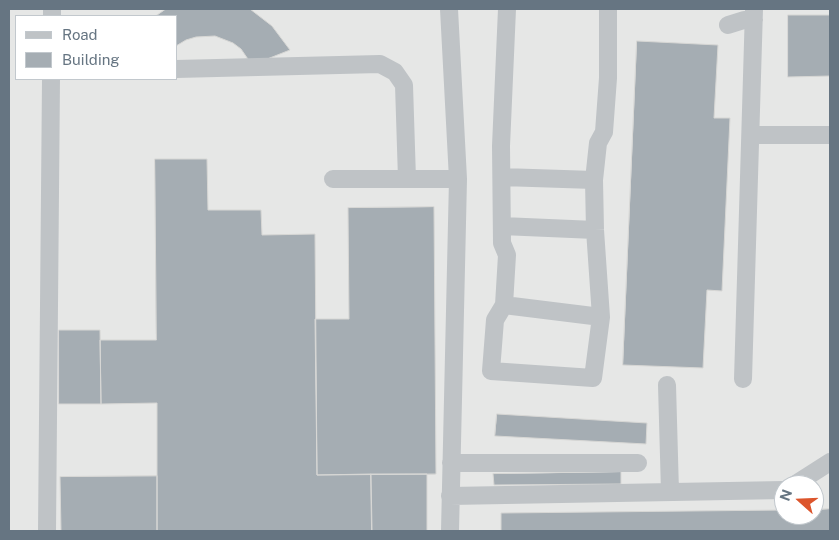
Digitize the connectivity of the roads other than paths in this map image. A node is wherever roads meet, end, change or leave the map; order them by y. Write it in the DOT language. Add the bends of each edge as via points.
graph roads {
  1 [pos="449,9"];
  2 [pos="507,9"];
  3 [pos="608,9"];
  4 [pos="754,14"];
  5 [pos="728,26"];
  6 [pos="178,69"];
  7 [pos="51,80"];
  8 [pos="751,135"];
  9 [pos="830,135"];
  10 [pos="502,177"];
  11 [pos="333,179"];
  12 [pos="407,179"];
  13 [pos="458,179"];
  14 [pos="594,180"];
  15 [pos="502,226"];
  16 [pos="595,230"];
  17 [pos="504,305"];
  18 [pos="601,317"];
  19 [pos="743,379"];
  20 [pos="667,385"];
  21 [pos="830,462"];
  22 [pos="450,463"];
  23 [pos="638,463"];
  24 [pos="810,475"];
  25 [pos="774,490"];
  26 [pos="670,492"];
  27 [pos="450,496"];
  28 [pos="47,531"];
  29 [pos="450,531"];
  1 -- 13 [label="lane"];
  2 -- 10 [label="lane"];
  3 -- 14 [label="lane" via="604,132 598,143"];
  4 -- 5 [label="lane"];
  4 -- 8 [label="lane"];
  6 -- 12 [label="lane" via="380,64 395,72 404,85"];
  7 -- 28 [label="lane"];
  8 -- 9 [label="lane"];
  8 -- 19 [label="lane"];
  10 -- 14 [label="lane"];
  10 -- 15 [label="lane"];
  11 -- 12 [label="lane"];
  12 -- 13 [label="lane"];
  13 -- 22 [label="lane"];
  14 -- 16 [label="lane"];
  15 -- 16 [label="lane"];
  15 -- 17 [label="lane" via="502,243 507,255"];
  16 -- 18 [label="lane"];
  17 -- 18 [label="lane"];
  17 -- 18 [label="lane" via="495,320 491,371 593,378"];
  20 -- 26 [label="lane"];
  21 -- 24 [label="lane"];
  22 -- 23 [label="lane"];
  22 -- 27 [label="lane"];
  25 -- 26 [label="lane"];
  26 -- 27 [label="lane"];
  27 -- 29 [label="lane"];
}
